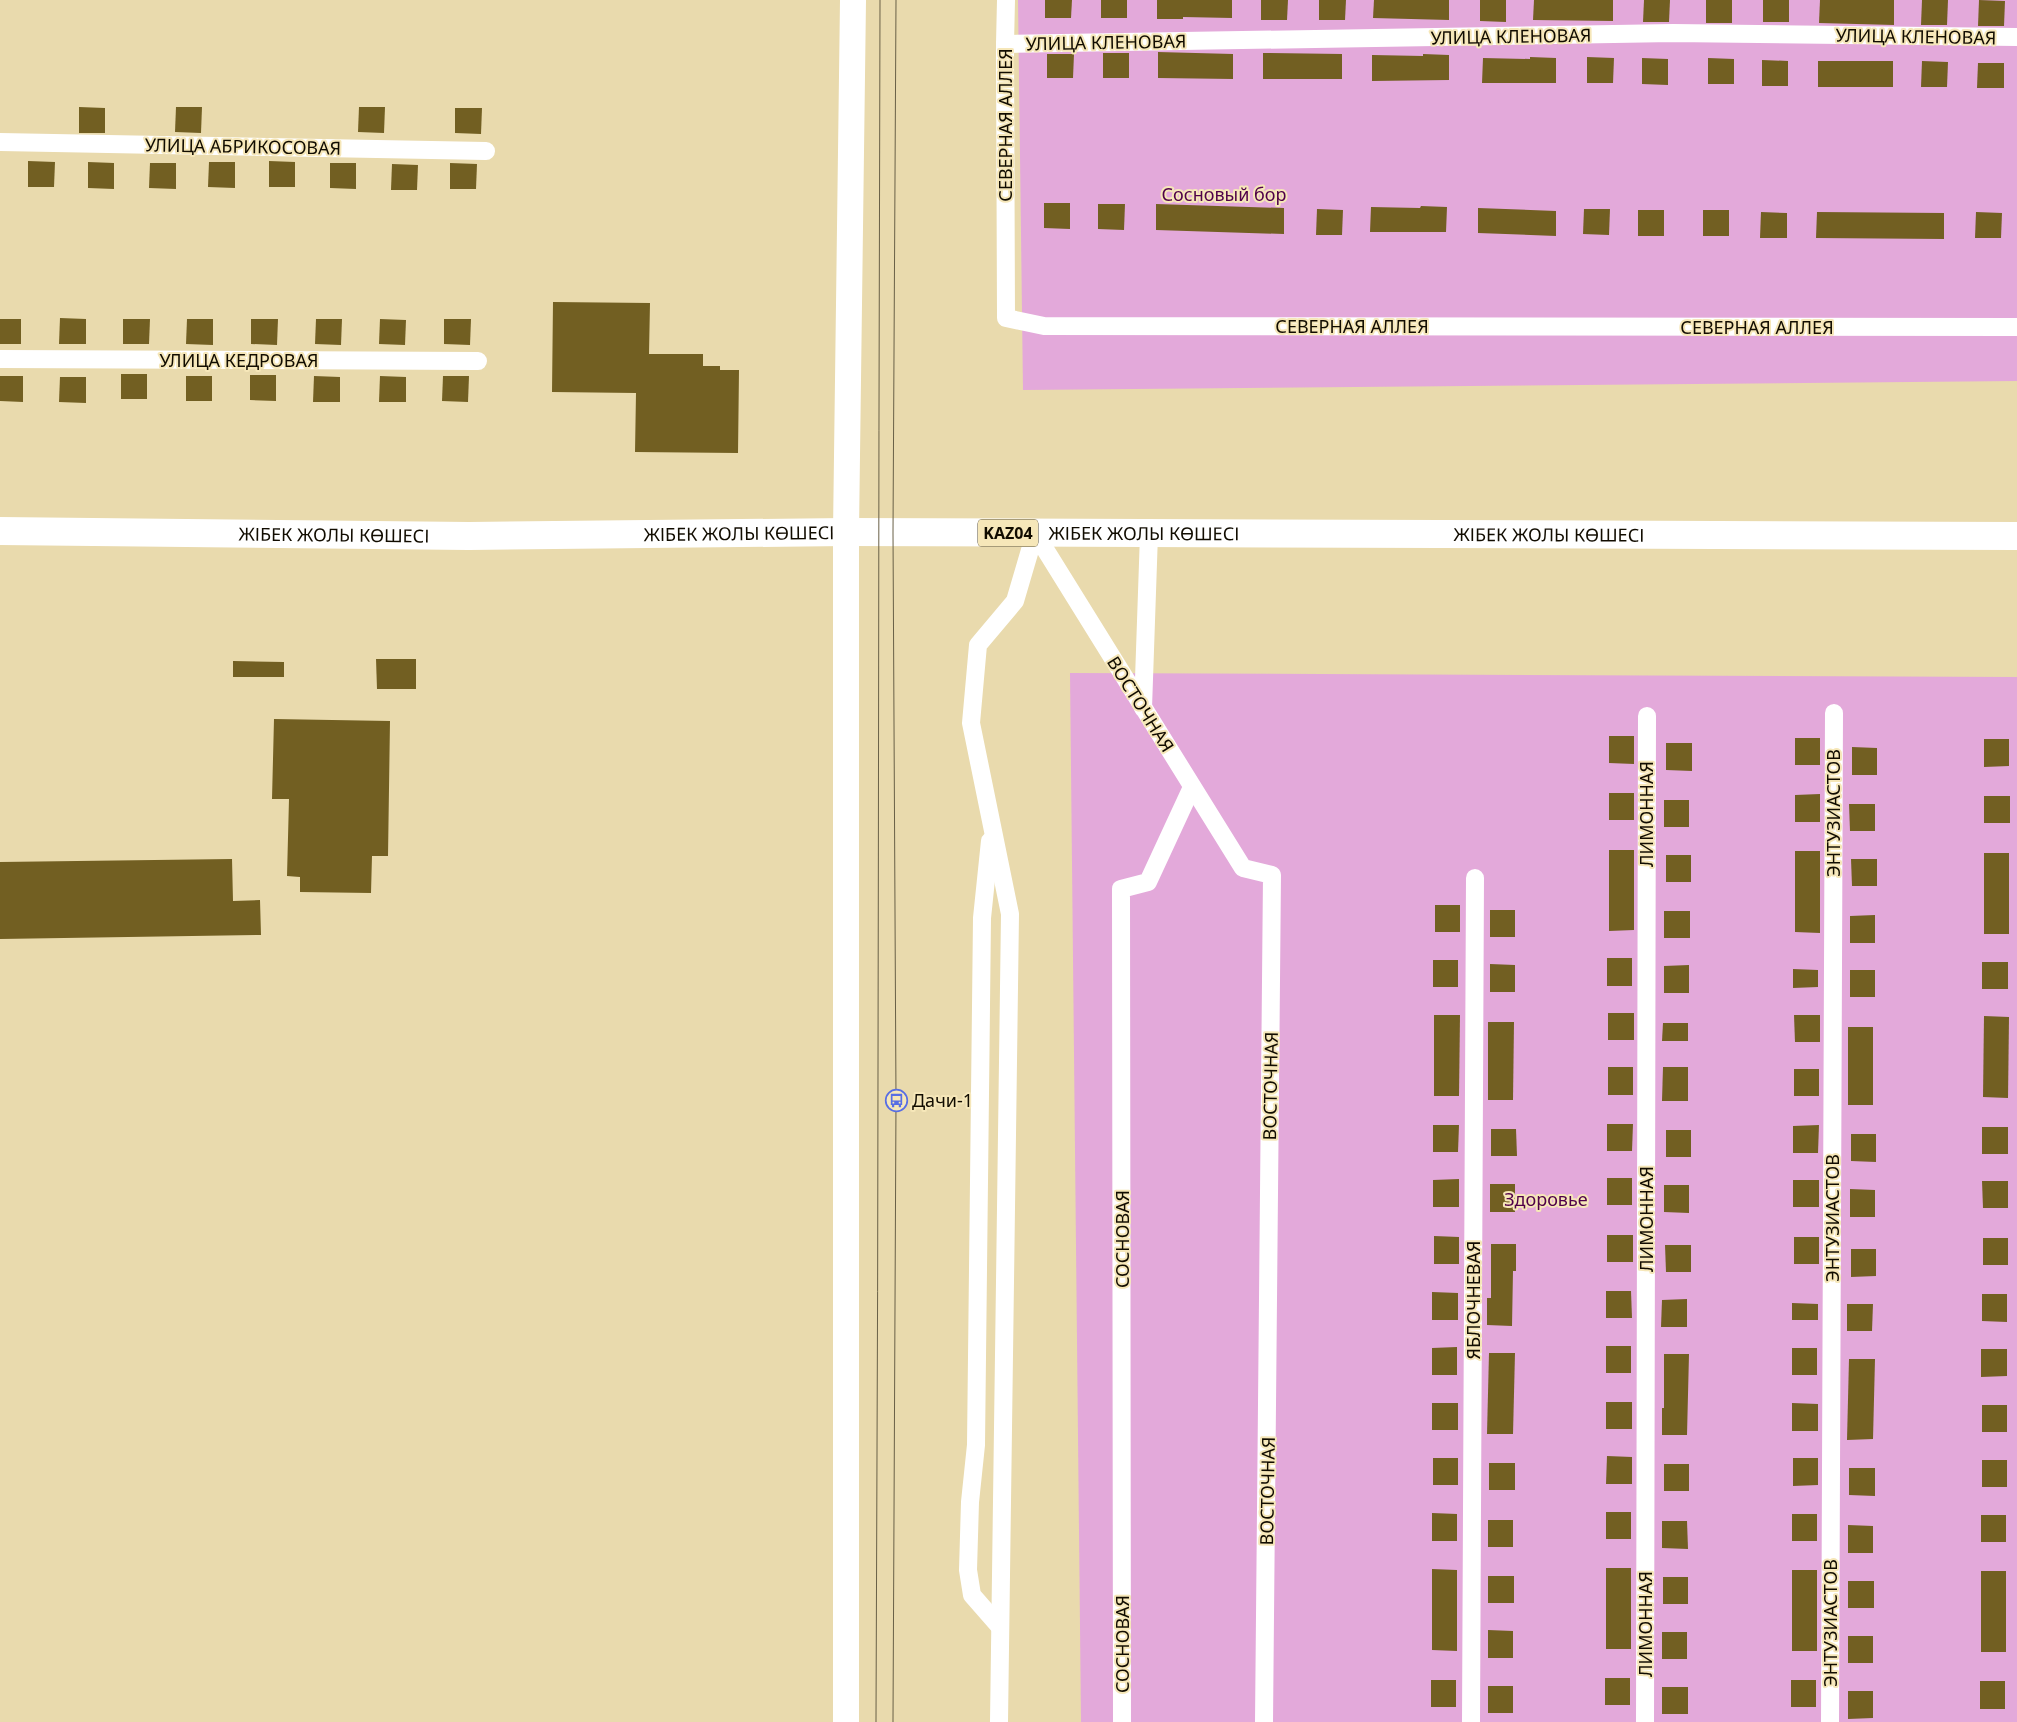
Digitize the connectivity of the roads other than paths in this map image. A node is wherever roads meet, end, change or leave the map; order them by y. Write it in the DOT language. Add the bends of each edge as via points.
graph roads {
  1 [pos="853,0"];
  2 [pos="1006,0"];
  3 [pos="2017,37"];
  4 [pos="1005,44"];
  5 [pos="0,142"];
  6 [pos="486,151"];
  7 [pos="2017,327"];
  8 [pos="0,359"];
  9 [pos="478,361"];
  10 [pos="0,531"];
  11 [pos="846,532"];
  12 [pos="1035,533"];
  13 [pos="1149,534"];
  14 [pos="2017,536"];
  15 [pos="1143,708"];
  16 [pos="1834,713"];
  17 [pos="1647,716"];
  18 [pos="1192,786"];
  19 [pos="992,824"];
  20 [pos="1474,878"];
  21 [pos="1000,1627"];
  22 [pos="846,1722"];
  23 [pos="998,1722"];
  24 [pos="1122,1722"];
  25 [pos="1264,1722"];
  26 [pos="1471,1722"];
  27 [pos="1645,1722"];
  28 [pos="1830,1722"];
  1 -- 11 [label="street"];
  2 -- 4 [label="street, СЕВЕРНАЯ АЛЛЕЯ"];
  3 -- 4 [label="street, УЛИЦА КЛЕНОВАЯ" via="1673,33"];
  4 -- 7 [label="street, СЕВЕРНАЯ АЛЛЕЯ" via="1006,318 1044,326"];
  5 -- 6 [label="street, УЛИЦА АБРИКОСОВАЯ"];
  8 -- 9 [label="street, УЛИЦА КЕДРОВАЯ"];
  10 -- 11 [label="highway, ЖІБЕК ЖОЛЫ КӨШЕСІ / KАZ04" via="469,536"];
  11 -- 12 [label="highway, ЖІБЕК ЖОЛЫ КӨШЕСІ / KАZ04"];
  11 -- 22 [label="street"];
  12 -- 13 [label="highway, ЖІБЕК ЖОЛЫ КӨШЕСІ / KАZ04"];
  12 -- 15 [label="street, ВОСТОЧНАЯ"];
  12 -- 19 [label="street" via="1015,600 978,645 971,723"];
  13 -- 14 [label="highway, ЖІБЕК ЖОЛЫ КӨШЕСІ / KАZ04"];
  13 -- 15 [label="street"];
  15 -- 18 [label="street, ВОСТОЧНАЯ"];
  16 -- 28 [label="street, ЭНТУЗИАСТОВ"];
  17 -- 27 [label="street, ЛИМОННАЯ"];
  18 -- 24 [label="street, СОСНОВАЯ" via="1148,882 1121,889"];
  18 -- 25 [label="street, ВОСТОЧНАЯ" via="1243,868 1272,875"];
  19 -- 21 [label="street" via="1010,914"];
  19 -- 21 [label="street" via="982,918 976,1444 968,1570 972,1594"];
  20 -- 26 [label="street, ЯБЛОЧНЕВАЯ"];
  21 -- 23 [label="street"];
}
